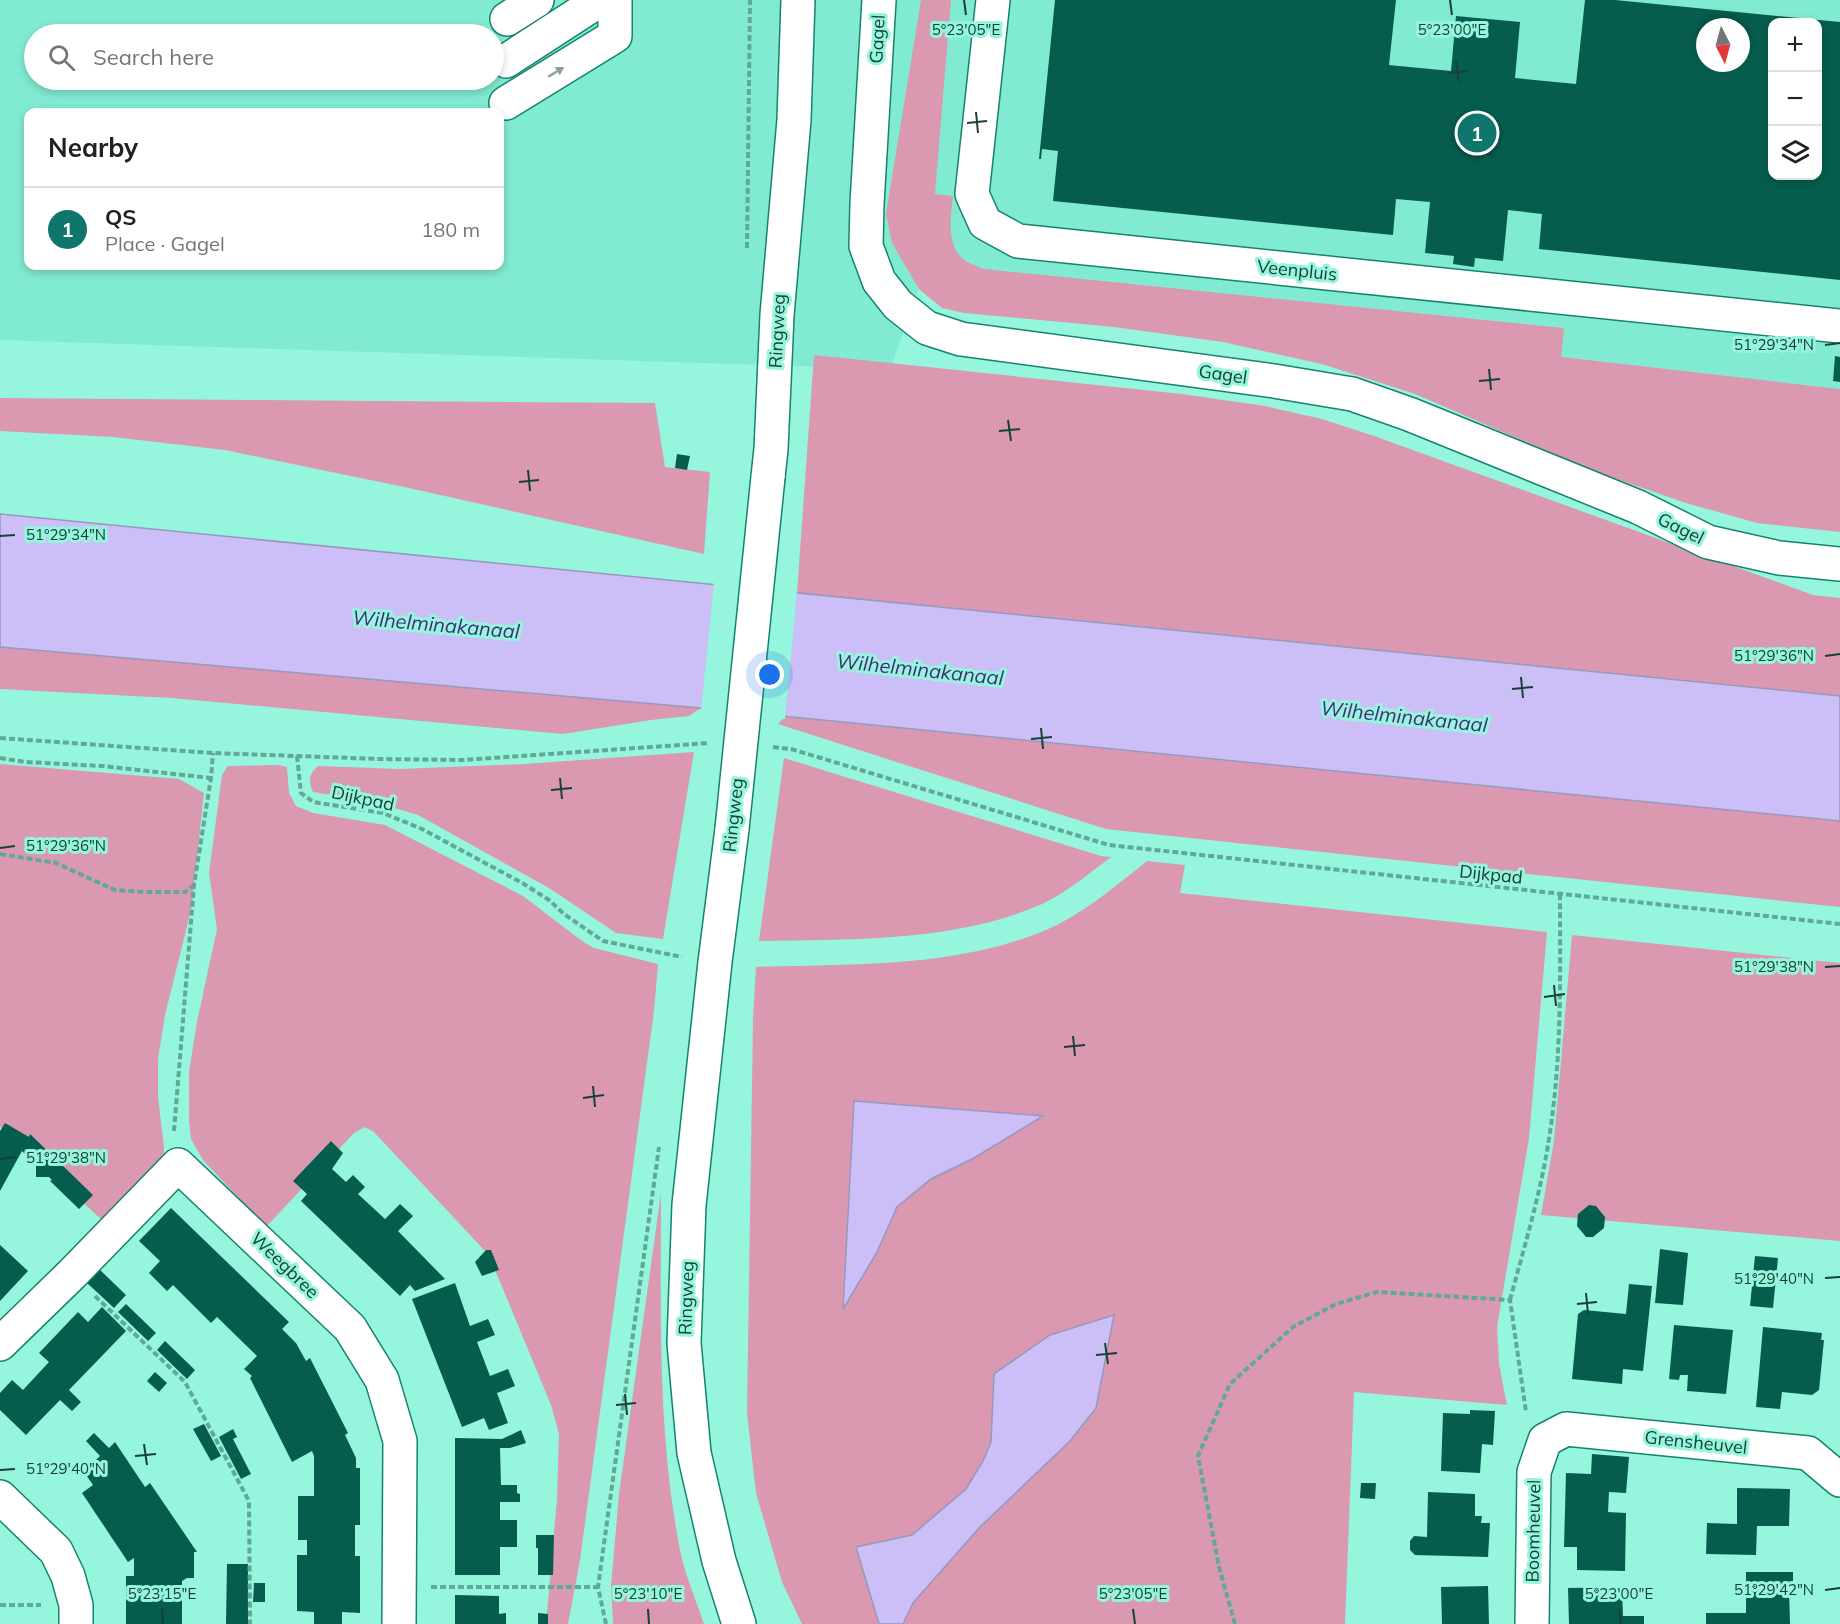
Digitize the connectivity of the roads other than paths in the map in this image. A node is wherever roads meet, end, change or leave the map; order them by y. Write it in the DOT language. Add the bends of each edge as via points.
graph roads {
  1 [pos="537,0"];
  2 [pos="600,0"];
  3 [pos="615,0"];
  4 [pos="798,0"];
  5 [pos="879,0"];
  6 [pos="993,0"];
  7 [pos="507,19"];
  8 [pos="506,61"];
  9 [pos="506,103"];
  10 [pos="1840,326"];
  11 [pos="1840,564"];
  12 [pos="0,1344"];
  13 [pos="1545,1440"];
  14 [pos="1840,1480"];
  15 [pos="0,1497"];
  16 [pos="76,1615"];
  17 [pos="399,1624"];
  18 [pos="739,1624"];
  19 [pos="1532,1624"];
  1 -- 7 [label="street"];
  2 -- 8 [label="street"];
  9 -- 3 [label="street, one-way" via="615,36"];
  4 -- 18 [label="street, Ringweg, bridge" via="794,120 777,315 771,449 689,1205 684,1343 694,1453 719,1561"];
  5 -- 11 [label="street, Gagel" via="866,246 879,280 898,305 927,328 961,339 1352,394 1638,507 1707,542 1779,558"];
  6 -- 10 [label="street, Veenpluis" via="972,194 985,223 1018,241"];
  12 -- 17 [label="street, Weegbree" via="178,1166 350,1328 382,1380 400,1441"];
  13 -- 14 [label="street, Grensheuvel" via="1566,1429 1808,1453"];
  13 -- 19 [label="street, Boomheuvel" via="1534,1472"];
  15 -- 16 [label="street" via="56,1551 68,1576"];
}
